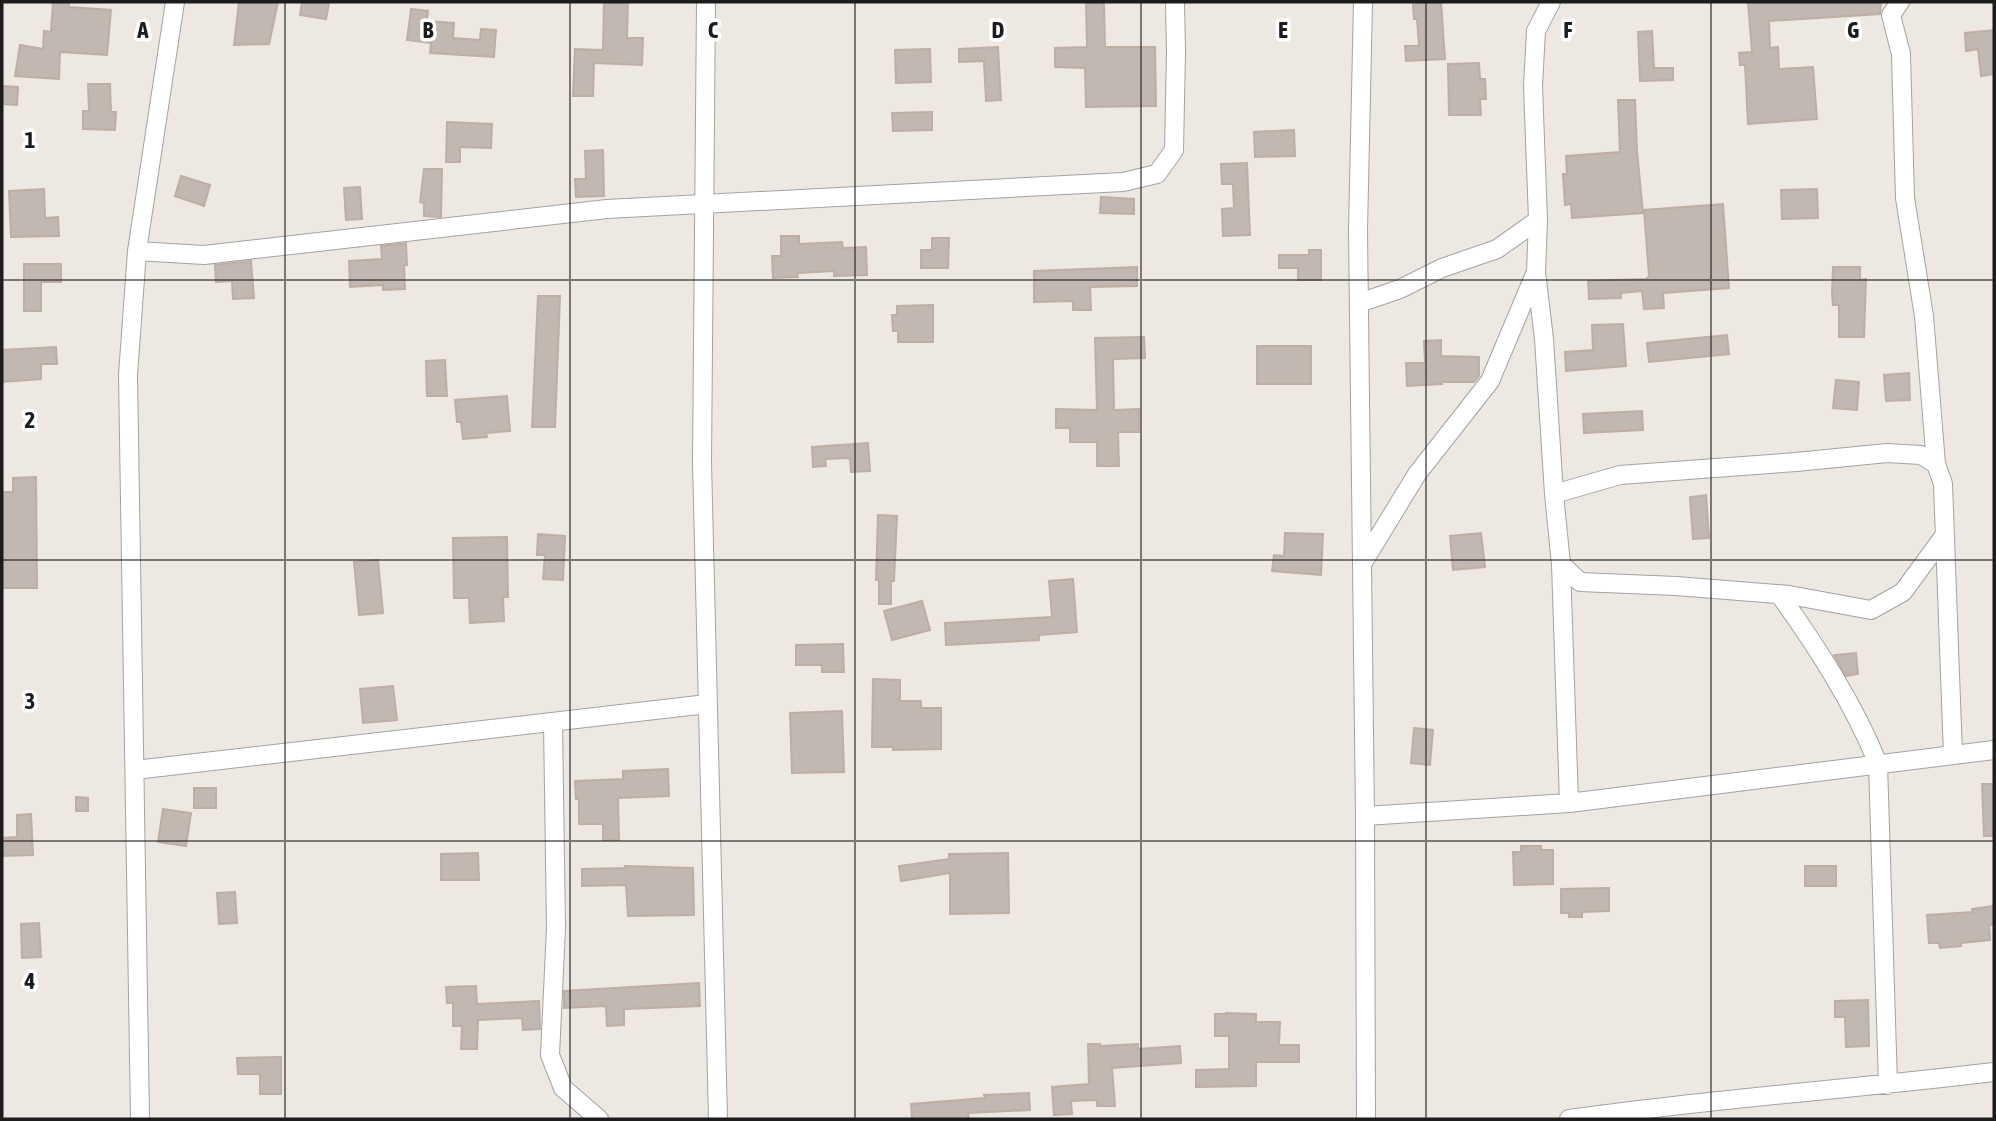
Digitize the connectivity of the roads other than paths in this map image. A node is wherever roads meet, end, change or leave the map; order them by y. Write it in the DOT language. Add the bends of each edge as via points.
graph roads {
  1 [pos="175,2"];
  2 [pos="706,2"];
  3 [pos="1175,2"];
  4 [pos="1363,2"];
  5 [pos="1551,2"];
  6 [pos="1900,2"];
  7 [pos="704,204"];
  8 [pos="1538,220"];
  9 [pos="137,251"];
  10 [pos="1536,272"];
  11 [pos="1359,303"];
  12 [pos="1936,464"];
  13 [pos="1554,494"];
  14 [pos="1944,537"];
  15 [pos="1362,564"];
  16 [pos="1561,564"];
  17 [pos="1779,594"];
  18 [pos="706,704"];
  19 [pos="553,722"];
  20 [pos="1994,750"];
  21 [pos="1953,755"];
  22 [pos="1878,764"];
  23 [pos="135,770"];
  24 [pos="1569,803"];
  25 [pos="1365,816"];
  26 [pos="1994,1072"];
  27 [pos="1888,1085"];
  28 [pos="140,1119"];
  29 [pos="599,1119"];
  30 [pos="718,1119"];
  31 [pos="1366,1119"];
  32 [pos="1569,1119"];
  1 -- 9 [label="street"];
  2 -- 7 [label="street"];
  3 -- 7 [label="street" via="1174,150 1157,174 1123,182"];
  4 -- 11 [label="street"];
  5 -- 8 [label="street" via="1536,31 1533,86"];
  6 -- 12 [label="street" via="1891,15 1901,54 1905,198 1924,316"];
  7 -- 9 [label="street" via="607,209 204,255"];
  7 -- 18 [label="street"];
  8 -- 10 [label="street"];
  8 -- 11 [label="street" via="1497,249"];
  9 -- 23 [label="street" via="128,375"];
  10 -- 13 [label="street"];
  10 -- 15 [label="street" via="1490,382 1417,474"];
  11 -- 15 [label="street"];
  12 -- 13 [label="street" via="1921,455 1887,453 1620,475"];
  12 -- 14 [label="street" via="1942,484"];
  13 -- 16 [label="street"];
  14 -- 17 [label="street" via="1903,592 1871,610"];
  14 -- 21 [label="street"];
  15 -- 25 [label="street"];
  16 -- 17 [label="street" via="1580,582"];
  16 -- 24 [label="street"];
  17 -- 22 [label="street" via="1812,640"];
  18 -- 19 [label="street"];
  18 -- 30 [label="street"];
  19 -- 23 [label="street"];
  19 -- 29 [label="street" via="556,928 550,1055 563,1088"];
  20 -- 21 [label="street"];
  21 -- 22 [label="street"];
  22 -- 24 [label="street"];
  22 -- 27 [label="street"];
  23 -- 28 [label="street"];
  24 -- 25 [label="street"];
  25 -- 31 [label="street"];
  26 -- 27 [label="street"];
  27 -- 32 [label="street"];
}
